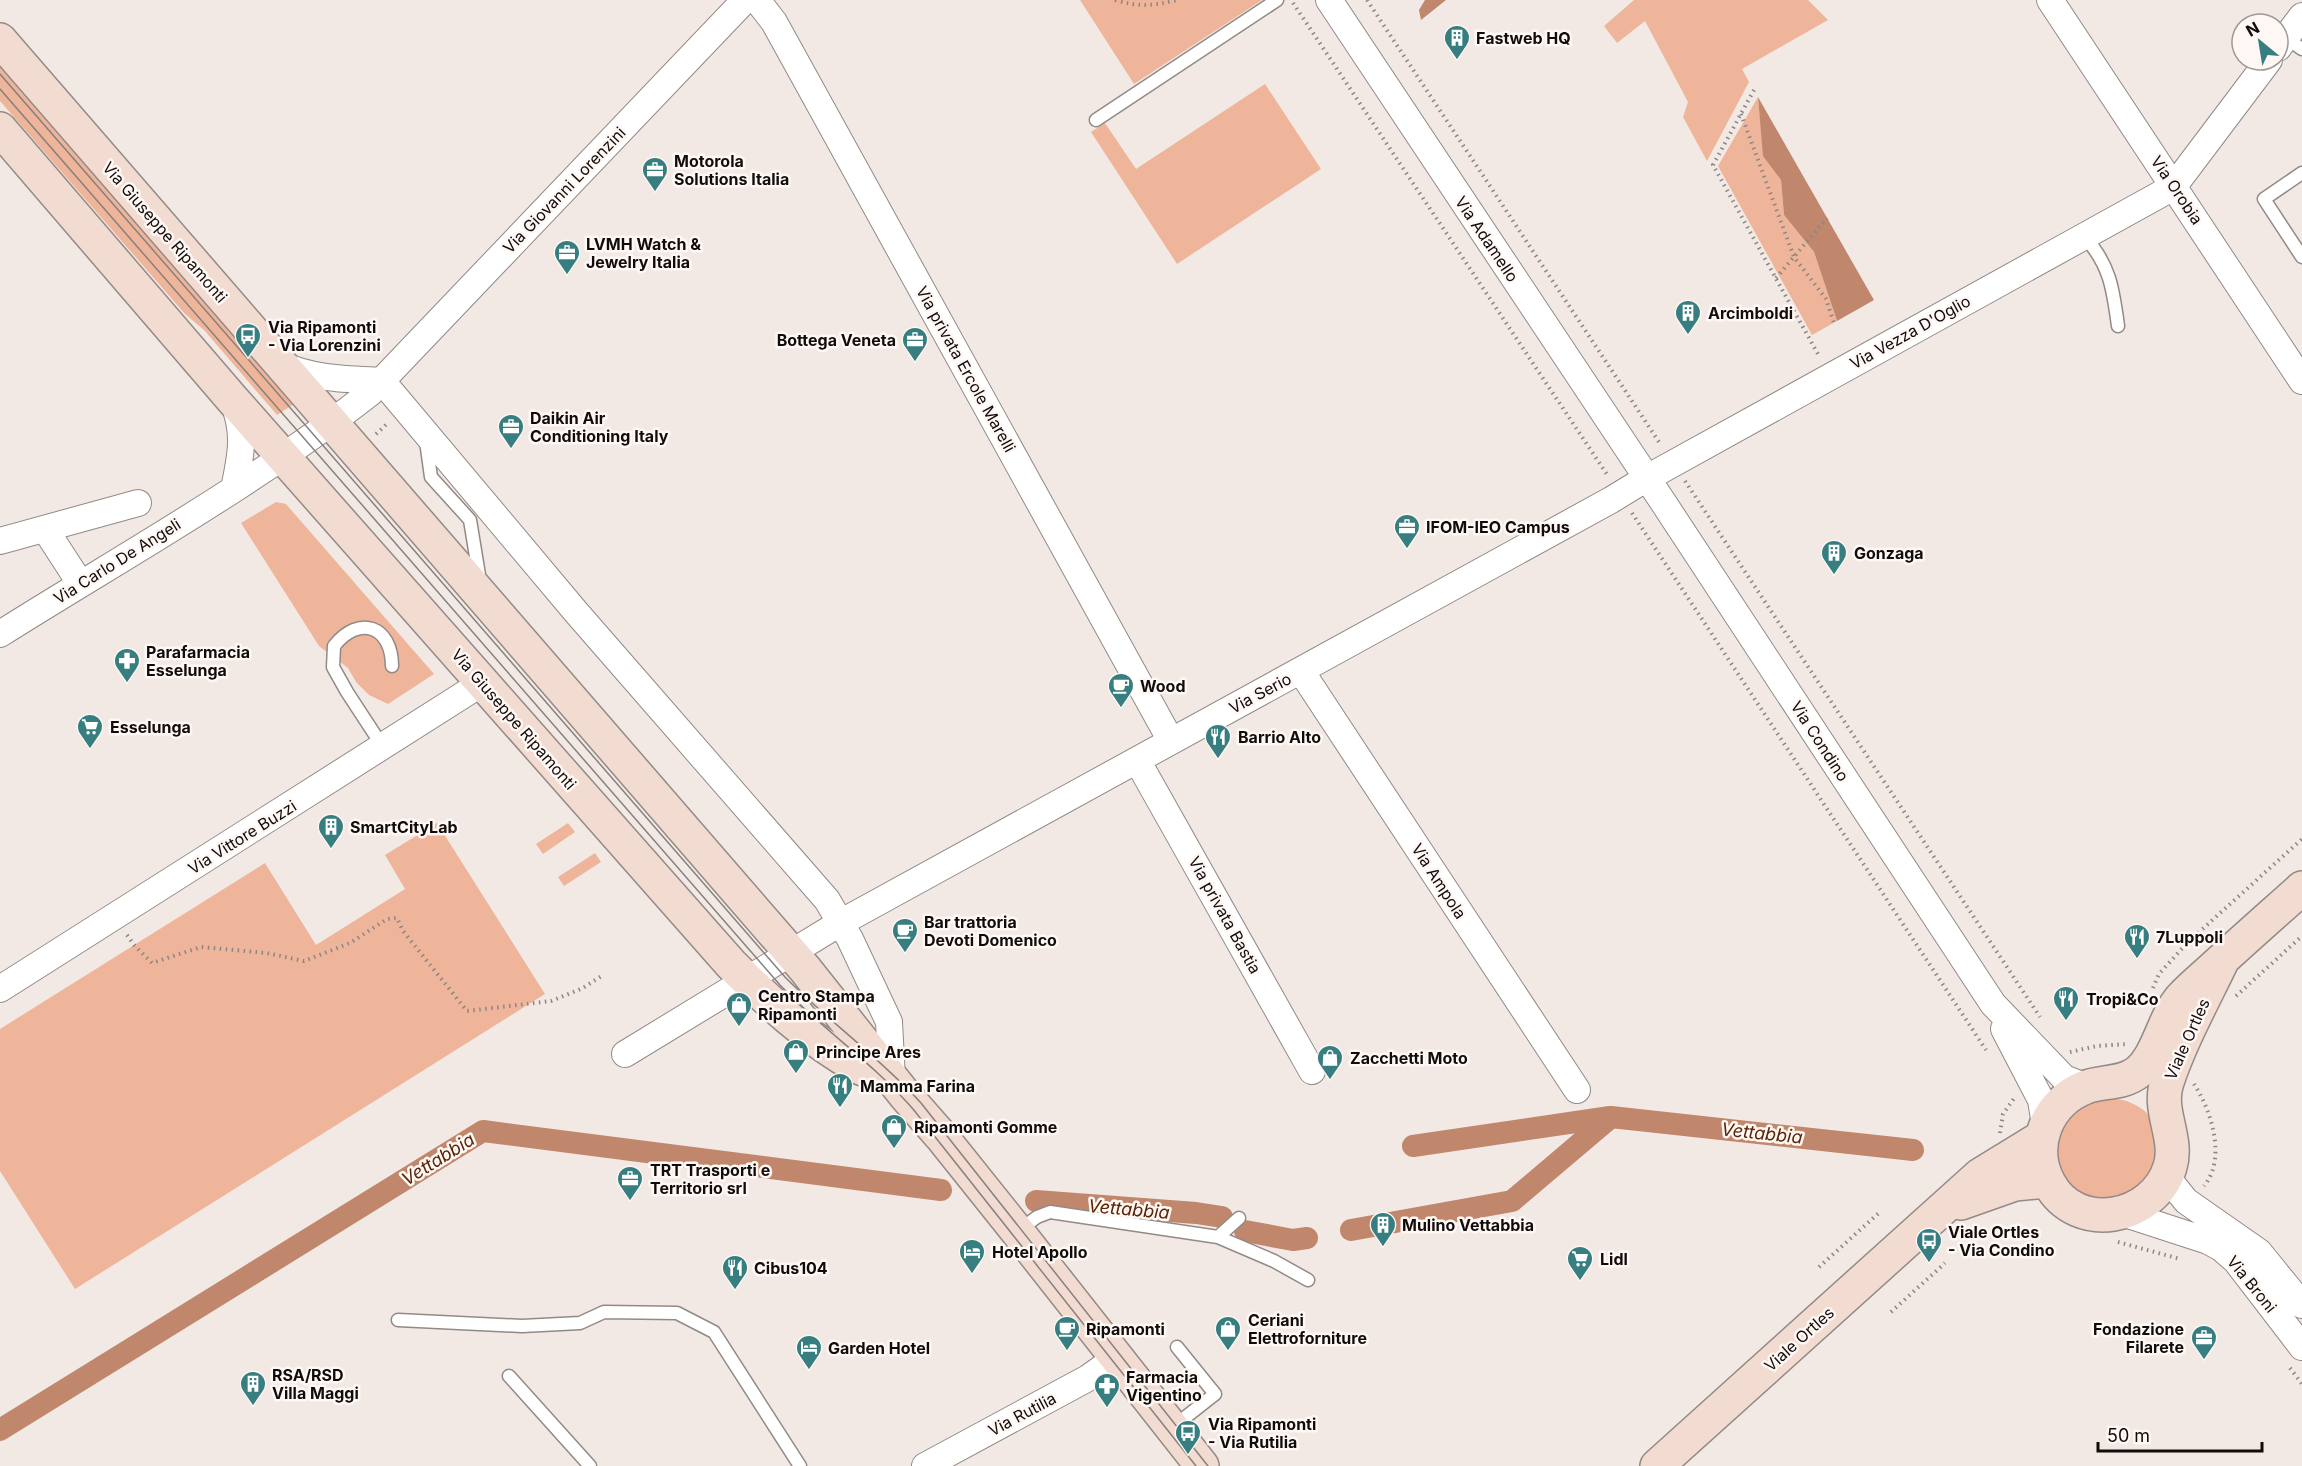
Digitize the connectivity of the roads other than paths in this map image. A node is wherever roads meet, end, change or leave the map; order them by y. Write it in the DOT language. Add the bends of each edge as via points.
graph roads {
  1 [pos="745,0"];
  2 [pos="757,0"];
  3 [pos="1277,0"];
  4 [pos="1329,0"];
  5 [pos="2050,0"];
  6 [pos="2302,16"];
  7 [pos="0,40"];
  8 [pos="2290,43"];
  9 [pos="2260,72"];
  10 [pos="1096,120"];
  11 [pos="0,129"];
  12 [pos="2302,173"];
  13 [pos="2174,186"];
  14 [pos="2084,236"];
  15 [pos="2302,257"];
  16 [pos="2118,326"];
  17 [pos="280,364"];
  18 [pos="382,381"];
  19 [pos="2302,381"];
  20 [pos="233,400"];
  21 [pos="331,423"];
  22 [pos="424,432"];
  23 [pos="284,457"];
  24 [pos="1647,478"];
  25 [pos="234,489"];
  26 [pos="138,503"];
  27 [pos="45,529"];
  28 [pos="0,541"];
  29 [pos="80,583"];
  30 [pos="482,597"];
  31 [pos="0,634"];
  32 [pos="392,666"];
  33 [pos="1301,671"];
  34 [pos="482,683"];
  35 [pos="1171,741"];
  36 [pos="383,747"];
  37 [pos="1137,760"];
  38 [pos="2302,888"];
  39 [pos="840,924"];
  40 [pos="791,953"];
  41 [pos="2223,959"];
  42 [pos="747,980"];
  43 [pos="0,988"];
  44 [pos="1994,1004"];
  45 [pos="625,1054"];
  46 [pos="1312,1071"];
  47 [pos="892,1079"];
  48 [pos="2097,1085"];
  49 [pos="1577,1090"];
  50 [pos="2167,1122"];
  51 [pos="2043,1131"];
  52 [pos="2166,1176"];
  53 [pos="2048,1181"];
  54 [pos="1941,1212"];
  55 [pos="2122,1213"];
  56 [pos="1239,1218"];
  57 [pos="1017,1231"];
  58 [pos="1218,1237"];
  59 [pos="1308,1280"];
  60 [pos="2302,1305"];
  61 [pos="398,1320"];
  62 [pos="1177,1347"];
  63 [pos="2294,1355"];
  64 [pos="1116,1358"];
  65 [pos="509,1376"];
  66 [pos="1172,1428"];
  67 [pos="590,1466"];
  68 [pos="800,1466"];
  69 [pos="925,1466"];
  70 [pos="1202,1466"];
  71 [pos="1657,1466"];
  1 -- 18 [label="street, Via Giovanni Lorenzini"];
  2 -- 35 [label="street, Via privata Ercole Marelli" via="774,22"];
  3 -- 10 [label="lane"];
  4 -- 24 [label="street, Via Adamello"];
  5 -- 13 [label="street, Via Orobia"];
  6 -- 8 [label="street"];
  7 -- 17 [label="street, Via Giuseppe Ripamonti"];
  9 -- 13 [label="street"];
  11 -- 20 [label="street, Via Giuseppe Ripamonti"];
  12 -- 15 [label="lane" via="2264,199"];
  13 -- 14 [label="street, Via Vezza D'Oglio"];
  13 -- 19 [label="street, Via Orobia"];
  14 -- 16 [label="lane" via="2110,275"];
  14 -- 24 [label="street, Via Vezza D'Oglio"];
  17 -- 18 [label="street" via="318,376"];
  17 -- 21 [label="street, Via Giuseppe Ripamonti"];
  18 -- 21 [label="street, Via Giovanni Lorenzini"];
  18 -- 22 [label="street"];
  20 -- 23 [label="street, Via Giuseppe Ripamonti"];
  20 -- 25 [label="street" via="242,427"];
  21 -- 23 [label="street"];
  21 -- 30 [label="street, Via Giuseppe Ripamonti"];
  22 -- 30 [label="lane" via="431,477 470,520"];
  22 -- 39 [label="street" via="826,900"];
  23 -- 25 [label="street, Via Carlo De Angeli"];
  23 -- 34 [label="street, Via Giuseppe Ripamonti"];
  24 -- 33 [label="street, Via Serio"];
  24 -- 44 [label="street, Via Condino"];
  25 -- 29 [label="street, Via Carlo De Angeli"];
  26 -- 27 [label="street"];
  27 -- 28 [label="street"];
  27 -- 29 [label="street"];
  29 -- 31 [label="street, Via Carlo De Angeli"];
  30 -- 40 [label="street, Via Giuseppe Ripamonti"];
  32 -- 36 [label="lane" via="389,645 369,628 349,631 334,646 333,667"];
  33 -- 35 [label="street, Via Serio"];
  33 -- 49 [label="street, Via Ampola"];
  34 -- 36 [label="street, Via Vittore Buzzi"];
  34 -- 42 [label="street, Via Giuseppe Ripamonti"];
  35 -- 37 [label="street, Via Serio"];
  36 -- 43 [label="street, Via Vittore Buzzi"];
  37 -- 39 [label="street, Via Serio"];
  37 -- 46 [label="street, Via privata Bastia"];
  38 -- 41 [label="street, Viale Ortles"];
  39 -- 40 [label="street"];
  39 -- 47 [label="street" via="889,1022"];
  40 -- 42 [label="street"];
  40 -- 47 [label="street, Via Giuseppe Ripamonti"];
  41 -- 48 [label="street, Viale Ortles" via="2180,999 2138,1072"];
  41 -- 50 [label="street, Viale Ortles" via="2166,1086"];
  42 -- 45 [label="street"];
  42 -- 47 [label="street, Via Giuseppe Ripamonti" via="818,1042 860,1067"];
  44 -- 48 [label="street, Via Condino" via="2064,1078"];
  44 -- 51 [label="street, Via Condino" via="2040,1100"];
  47 -- 57 [label="street, Via Giuseppe Ripamonti"];
  48 -- 50 [label="street, Viale Ortles" via="2118,1084 2138,1091 2153,1102"];
  48 -- 51 [label="street, Viale Ortles" via="2062,1102"];
  50 -- 52 [label="street, Viale Ortles" via="2173,1143"];
  51 -- 53 [label="street" via="2041,1162"];
  51 -- 54 [label="street, Viale Ortles" via="1980,1175"];
  52 -- 55 [label="street, Viale Ortles" via="2148,1200"];
  52 -- 60 [label="street, Via Broni" via="2186,1201 2259,1252"];
  53 -- 54 [label="street, Viale Ortles" via="2015,1184"];
  53 -- 55 [label="street, Viale Ortles" via="2078,1209 2096,1215"];
  54 -- 71 [label="street, Viale Ortles"];
  55 -- 63 [label="street, Via Broni" via="2208,1240 2236,1260"];
  56 -- 58 [label="lane"];
  57 -- 58 [label="lane" via="1037,1216 1050,1212"];
  57 -- 64 [label="street, Via Giuseppe Ripamonti"];
  58 -- 59 [label="lane"];
  61 -- 68 [label="lane" via="522,1326 580,1323 604,1312 676,1313 714,1332"];
  62 -- 66 [label="lane" via="1215,1394"];
  64 -- 66 [label="street, Via Giuseppe Ripamonti"];
  64 -- 69 [label="street, Via Rutilia" via="1088,1378"];
  65 -- 67 [label="lane"];
  66 -- 70 [label="street, Via Giuseppe Ripamonti"];
}
